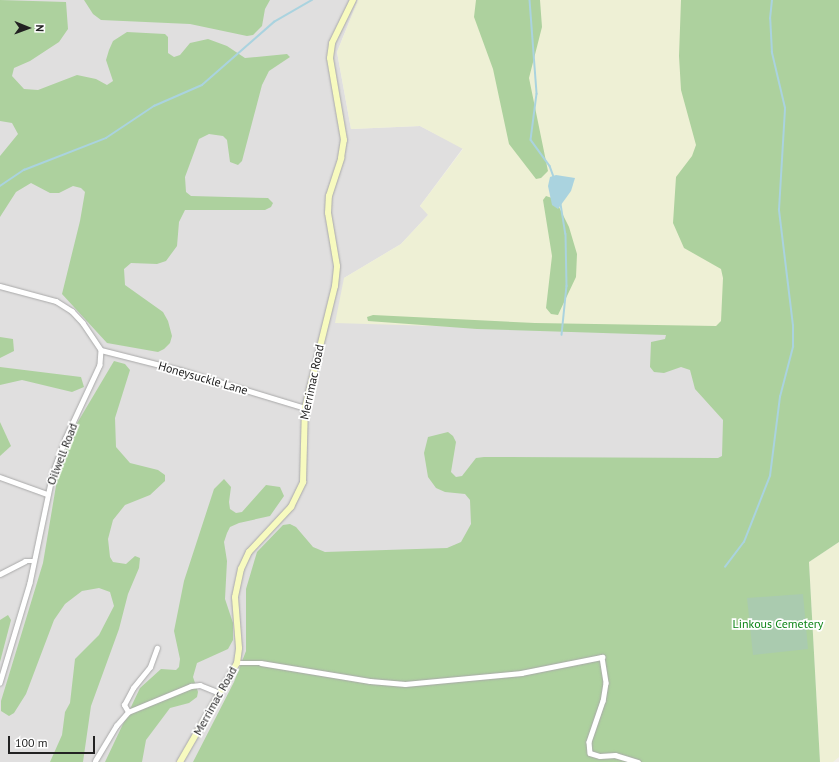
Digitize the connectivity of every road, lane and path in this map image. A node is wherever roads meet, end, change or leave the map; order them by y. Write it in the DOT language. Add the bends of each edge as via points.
graph roads {
  1 [pos="353,0"];
  2 [pos="0,286"];
  3 [pos="100,350"];
  4 [pos="305,408"];
  5 [pos="0,477"];
  6 [pos="47,494"];
  7 [pos="34,561"];
  8 [pos="0,574"];
  9 [pos="157,648"];
  10 [pos="236,663"];
  11 [pos="0,683"];
  12 [pos="220,693"];
  13 [pos="128,712"];
  14 [pos="95,761"];
  15 [pos="180,762"];
  16 [pos="638,762"];
  1 -- 4 [label="street, Merrimac Road" via="332,43 330,58 344,140 329,196 328,213 337,266 335,286"];
  2 -- 3 [label="street" via="56,301 72,311 88,329"];
  3 -- 4 [label="street, Honeysuckle Lane" via="180,370"];
  3 -- 6 [label="street, Oilwell Road" via="100,365 66,438"];
  4 -- 10 [label="street, Merrimac Road" via="304,471 298,495 291,507 249,552 237,581 235,597 239,648"];
  5 -- 6 [label="street"];
  6 -- 7 [label="street, Oilwell Road"];
  7 -- 8 [label="street" via="25,561"];
  7 -- 11 [label="street, Oilwell Road" via="19,625"];
  9 -- 13 [label="street" via="150,667 133,688 124,705"];
  10 -- 12 [label="street, Merrimac Road"];
  10 -- 16 [label="street" via="261,663 363,680 405,684 522,673 602,657 606,683 603,701 589,742 590,753 600,756 615,755"];
  12 -- 13 [label="street" via="200,686 191,686"];
  12 -- 15 [label="street, Merrimac Road"];
  13 -- 14 [label="street" via="116,726"];
}
